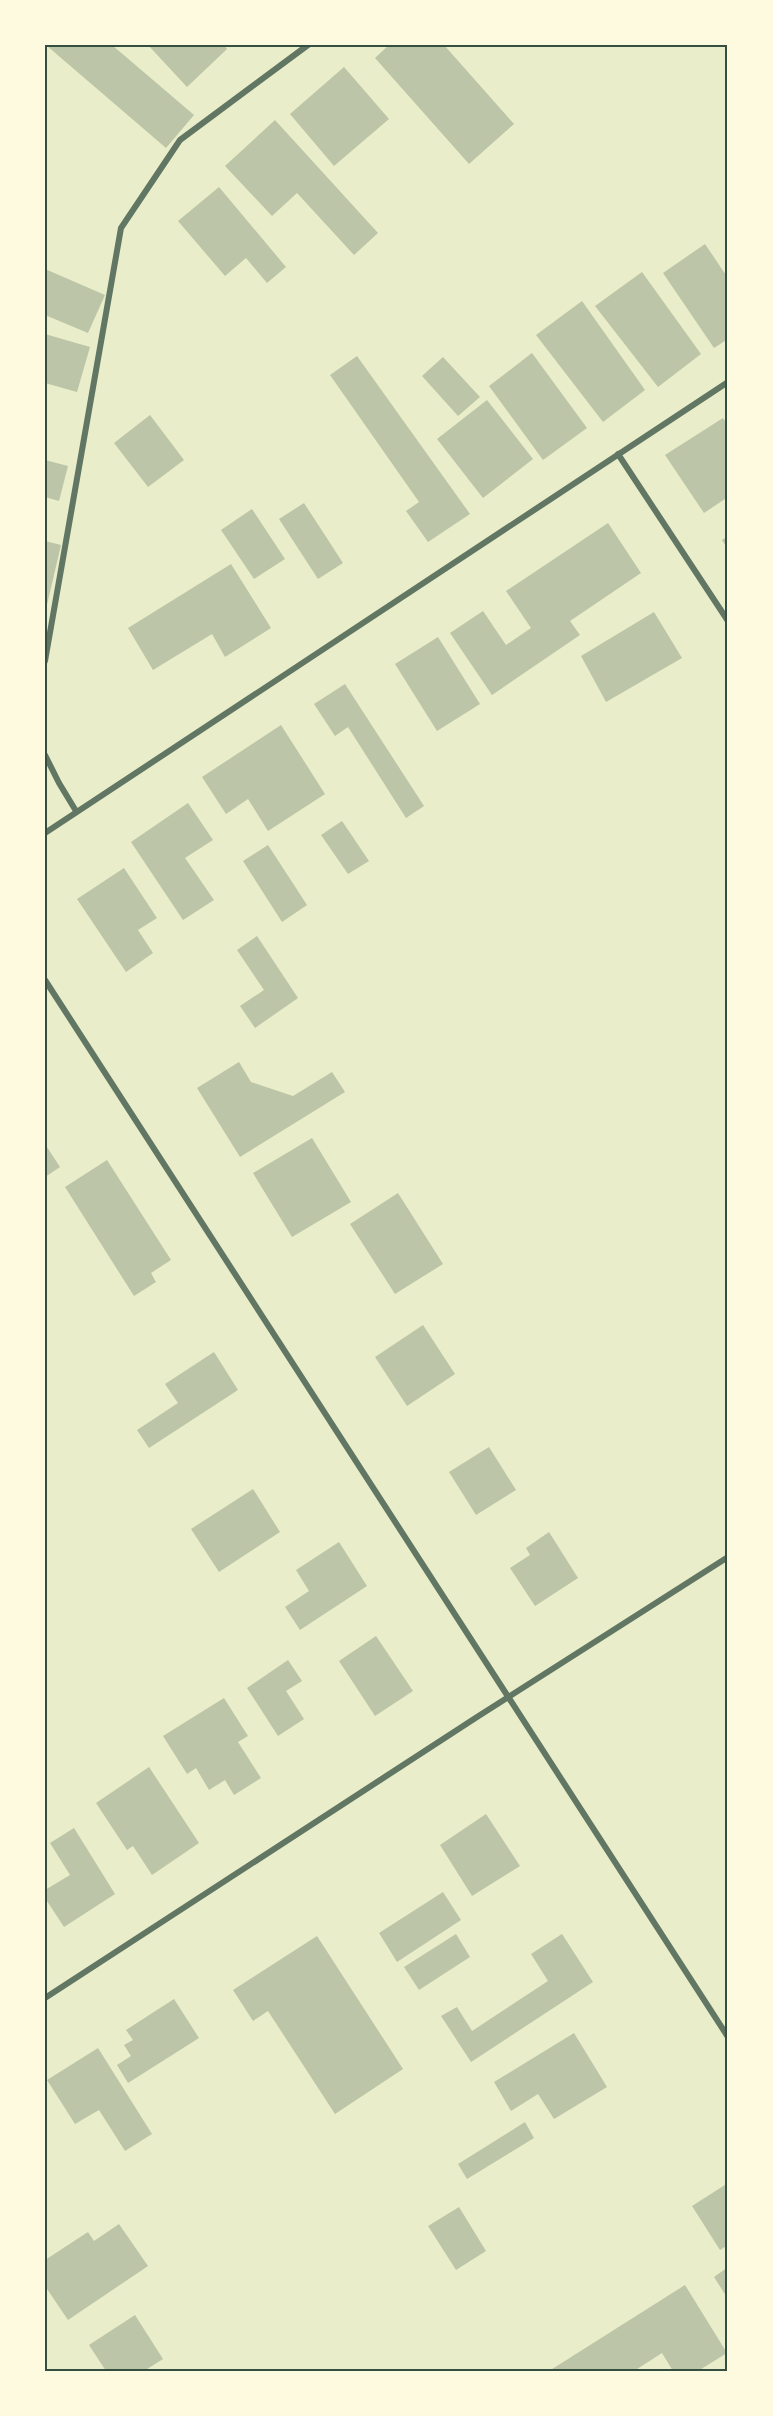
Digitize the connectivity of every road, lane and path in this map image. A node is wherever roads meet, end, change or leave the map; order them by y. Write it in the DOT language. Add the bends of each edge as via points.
graph roads {
  1 [pos="308,45"];
  2 [pos="728,382"];
  3 [pos="618,454"];
  4 [pos="728,621"];
  5 [pos="45,661"];
  6 [pos="45,755"];
  7 [pos="76,811"];
  8 [pos="45,833"];
  9 [pos="45,980"];
  10 [pos="728,1557"];
  11 [pos="508,1698"];
  12 [pos="45,1998"];
  13 [pos="728,2037"];
  1 -- 5 [label="street" via="180,140 121,228"];
  2 -- 3 [label="street"];
  3 -- 4 [label="street"];
  3 -- 7 [label="street"];
  6 -- 7 [label="street"];
  7 -- 8 [label="street"];
  9 -- 11 [label="street"];
  10 -- 11 [label="street"];
  11 -- 12 [label="street"];
  11 -- 13 [label="street"];
}
